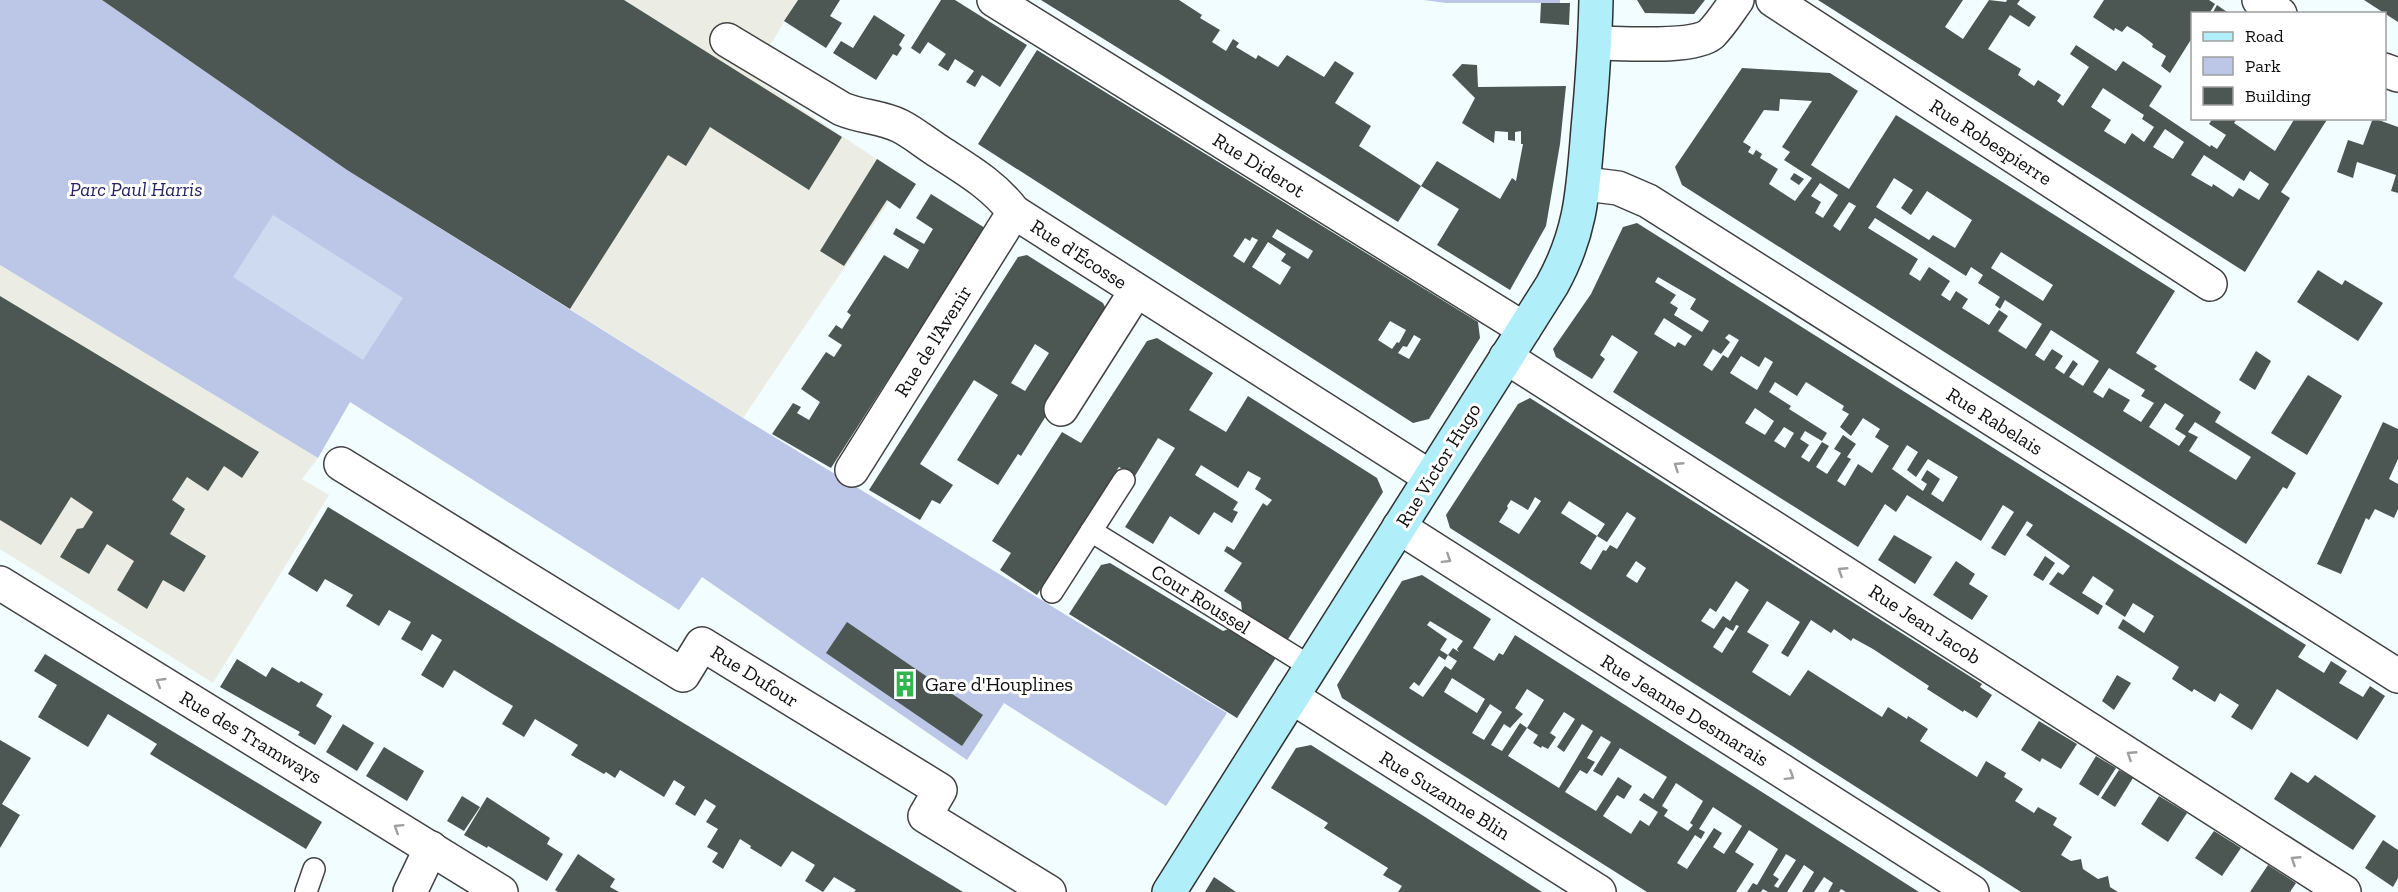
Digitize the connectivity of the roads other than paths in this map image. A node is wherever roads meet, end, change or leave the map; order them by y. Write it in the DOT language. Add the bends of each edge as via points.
graph roads {
  1 [pos="994,0"];
  2 [pos="1596,0"];
  3 [pos="1737,0"];
  4 [pos="1773,0"];
  5 [pos="2259,0"];
  6 [pos="2277,12"];
  7 [pos="727,40"];
  8 [pos="1595,43"];
  9 [pos="1585,184"];
  10 [pos="1014,212"];
  11 [pos="2210,284"];
  12 [pos="1136,291"];
  13 [pos="1524,329"];
  14 [pos="1506,357"];
  15 [pos="1061,409"];
  16 [pos="340,464"];
  17 [pos="852,470"];
  18 [pos="1430,477"];
  19 [pos="1124,480"];
  20 [pos="1399,527"];
  21 [pos="1091,531"];
  22 [pos="0,583"];
  23 [pos="1052,592"];
  24 [pos="1311,667"];
  25 [pos="2398,676"];
  26 [pos="1292,697"];
  27 [pos="431,848"];
  28 [pos="314,869"];
  29 [pos="306,892"];
  30 [pos="410,892"];
  31 [pos="501,892"];
  32 [pos="1049,892"];
  33 [pos="1168,892"];
  34 [pos="1599,892"];
  35 [pos="1972,892"];
  36 [pos="2344,892"];
  1 -- 13 [label="street, Rue Diderot"];
  2 -- 8 [label="main road, Rue Victor Hugo"];
  3 -- 8 [label="street" via="1709,35 1696,41"];
  4 -- 11 [label="street, Rue Robespierre"];
  5 -- 6 [label="street"];
  7 -- 10 [label="street, Rue d'Écosse" via="842,109 899,126 989,184"];
  8 -- 9 [label="main road, Rue Victor Hugo"];
  9 -- 13 [label="main road, Rue Victor Hugo" via="1565,262"];
  9 -- 25 [label="street, Rue Rabelais" via="1618,188 1648,201"];
  10 -- 12 [label="street, Rue d'Écosse"];
  10 -- 17 [label="street, Rue de l'Avenir"];
  12 -- 15 [label="street"];
  12 -- 18 [label="street, Rue d'Écosse"];
  13 -- 14 [label="main road, Rue Victor Hugo"];
  14 -- 18 [label="main road, Rue Victor Hugo"];
  36 -- 14 [label="street, Rue Jean Jacob, one-way"];
  16 -- 32 [label="street, Rue Dufour" via="683,675 702,644 940,790 925,816"];
  18 -- 20 [label="main road, Rue Victor Hugo"];
  19 -- 21 [label="lane"];
  20 -- 24 [label="main road, Rue Victor Hugo"];
  20 -- 35 [label="street, Rue Jeanne Desmarais, one-way"];
  21 -- 23 [label="lane"];
  21 -- 24 [label="lane, Cour Roussel"];
  27 -- 22 [label="street, Rue des Tramways, one-way"];
  24 -- 26 [label="main road, Rue Victor Hugo"];
  26 -- 33 [label="main road, Rue Victor Hugo"];
  26 -- 34 [label="street, Rue Suzanne Blin"];
  27 -- 30 [label="street"];
  27 -- 31 [label="street, Rue des Tramways"];
  28 -- 29 [label="lane"];
}
